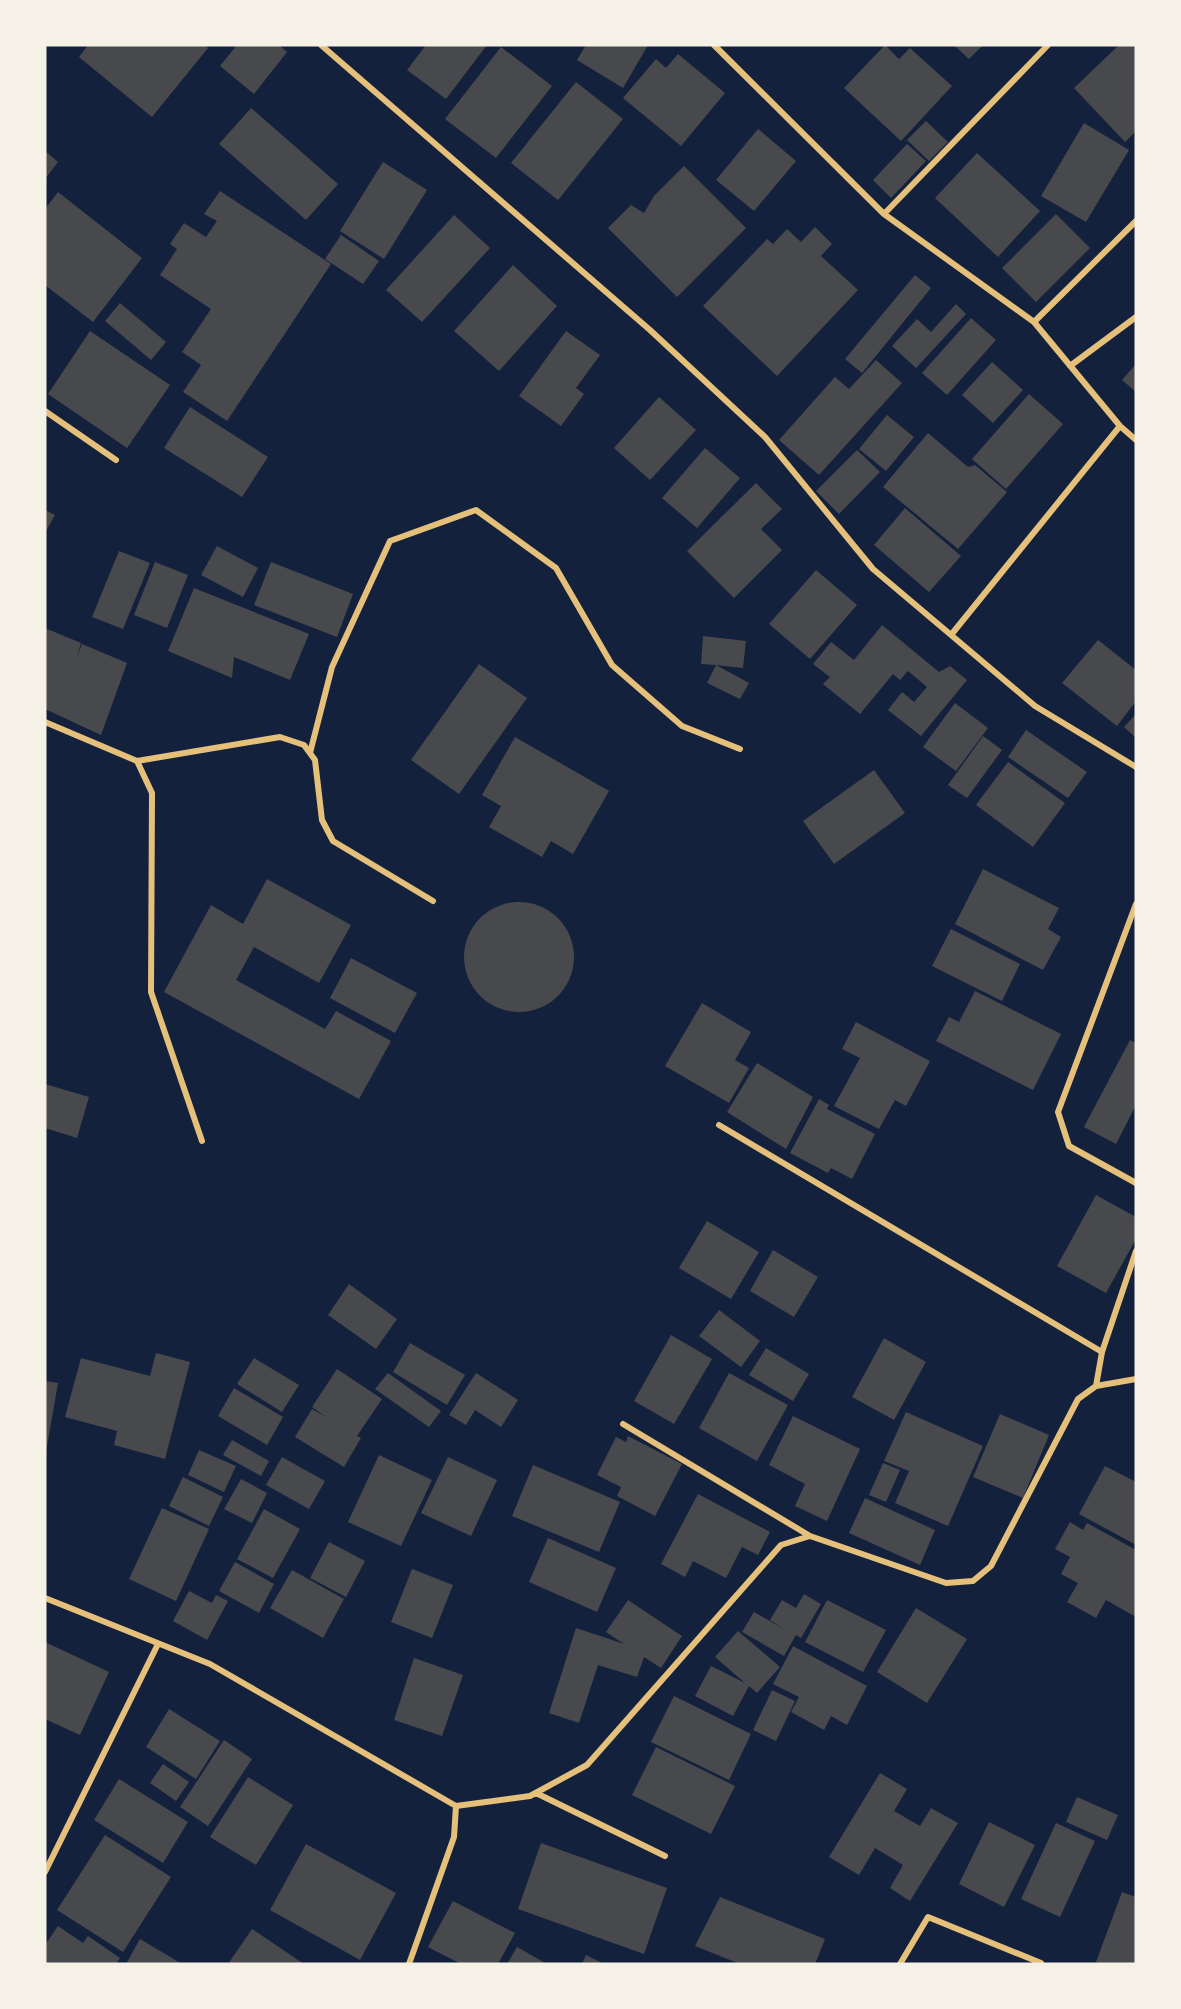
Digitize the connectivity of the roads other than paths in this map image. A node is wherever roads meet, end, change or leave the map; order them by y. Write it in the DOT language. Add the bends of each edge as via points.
graph roads {
  1 [pos="321,45"];
  2 [pos="714,45"];
  3 [pos="1048,45"];
  4 [pos="884,214"];
  5 [pos="1136,221"];
  6 [pos="1136,317"];
  7 [pos="1034,322"];
  8 [pos="1070,366"];
  9 [pos="45,411"];
  10 [pos="1120,426"];
  11 [pos="1136,440"];
  12 [pos="116,460"];
  13 [pos="951,635"];
  14 [pos="45,722"];
  15 [pos="740,749"];
  16 [pos="310,753"];
  17 [pos="137,761"];
  18 [pos="1136,767"];
  19 [pos="433,901"];
  20 [pos="1136,904"];
  21 [pos="719,1125"];
  22 [pos="202,1141"];
  23 [pos="1136,1183"];
  24 [pos="1136,1251"];
  25 [pos="1134,1261"];
  26 [pos="1102,1353"];
  27 [pos="1136,1379"];
  28 [pos="1096,1386"];
  29 [pos="623,1424"];
  30 [pos="810,1536"];
  31 [pos="45,1598"];
  32 [pos="158,1644"];
  33 [pos="536,1793"];
  34 [pos="456,1806"];
  35 [pos="665,1856"];
  36 [pos="45,1872"];
  37 [pos="1041,1963"];
  38 [pos="409,1964"];
  39 [pos="900,1964"];
  1 -- 13 [label="street" via="650,330 765,437 873,569"];
  2 -- 4 [label="street"];
  3 -- 4 [label="street"];
  4 -- 7 [label="street"];
  5 -- 7 [label="street"];
  6 -- 8 [label="street"];
  7 -- 8 [label="street"];
  8 -- 10 [label="street"];
  9 -- 12 [label="street"];
  10 -- 11 [label="street"];
  10 -- 13 [label="street"];
  13 -- 18 [label="street" via="1035,706"];
  14 -- 17 [label="street"];
  15 -- 16 [label="street" via="682,726 612,666 556,568 476,510 390,541 332,667"];
  16 -- 17 [label="street" via="304,745 280,737"];
  16 -- 19 [label="street" via="315,760 322,820 333,841"];
  17 -- 22 [label="street" via="152,793 151,992"];
  20 -- 23 [label="street" via="1058,1112 1069,1146"];
  21 -- 26 [label="street"];
  24 -- 25 [label="street"];
  25 -- 26 [label="street"];
  26 -- 28 [label="street"];
  27 -- 28 [label="street"];
  28 -- 30 [label="street" via="1078,1400 991,1566 973,1581 946,1582"];
  29 -- 30 [label="street"];
  30 -- 33 [label="street" via="781,1545 587,1765"];
  31 -- 32 [label="street"];
  32 -- 34 [label="street" via="210,1664"];
  32 -- 36 [label="street"];
  33 -- 34 [label="street"];
  33 -- 35 [label="street"];
  34 -- 38 [label="street" via="454,1838"];
  37 -- 39 [label="street" via="928,1917"];
}
